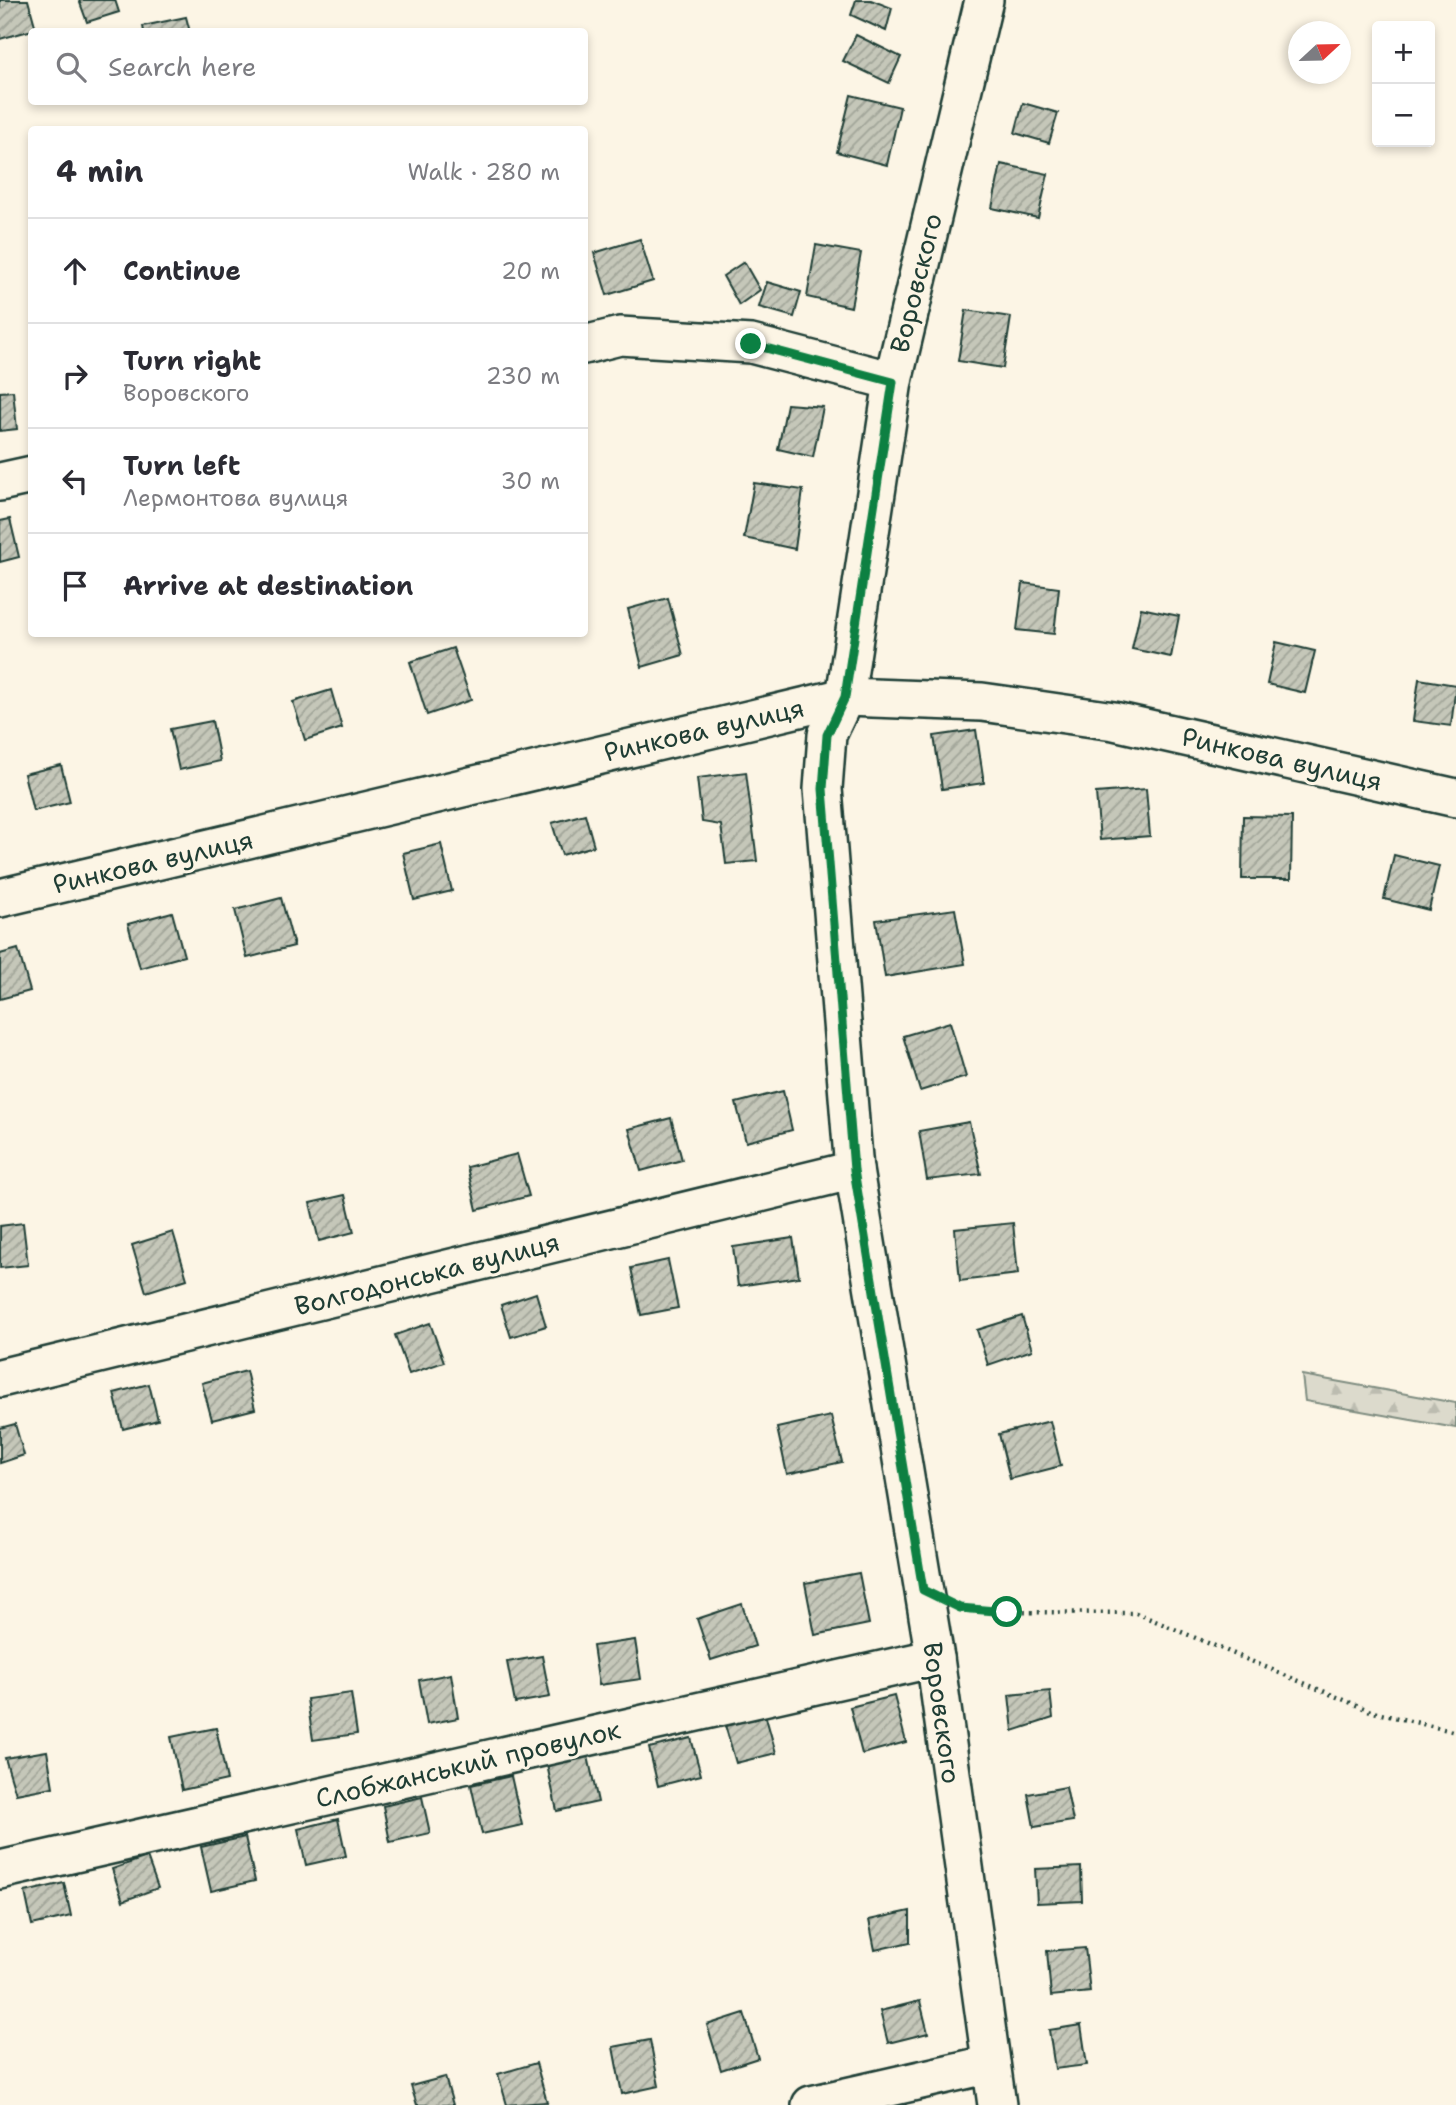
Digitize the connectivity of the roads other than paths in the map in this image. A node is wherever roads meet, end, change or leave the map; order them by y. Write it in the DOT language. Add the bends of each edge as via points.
graph roads {
  1 [pos="984,0"];
  2 [pos="588,344"];
  3 [pos="893,382"];
  4 [pos="28,476"];
  5 [pos="0,482"];
  6 [pos="845,697"];
  7 [pos="1456,799"];
  8 [pos="0,898"];
  9 [pos="854,1170"];
  10 [pos="0,1378"];
  11 [pos="935,1658"];
  12 [pos="0,1870"];
  13 [pos="991,2064"];
  14 [pos="811,2105"];
  15 [pos="997,2105"];
  1 -- 3 [label="street, Воровского"];
  2 -- 3 [label="street" via="620,336 751,344"];
  3 -- 6 [label="street, Воровского"];
  4 -- 5 [label="street"];
  6 -- 7 [label="street, Ринкова вулиця" via="982,702 1114,721"];
  6 -- 8 [label="street, Ринкова вулиця"];
  6 -- 9 [label="street, Воровского" via="827,735 823,789"];
  9 -- 10 [label="street, Волгодонська вулиця"];
  9 -- 11 [label="street, Воровского"];
  11 -- 12 [label="street, Слобжанський провулок"];
  11 -- 13 [label="street, Воровского"];
  13 -- 14 [label="street"];
  13 -- 15 [label="street, Воровского"];
}
